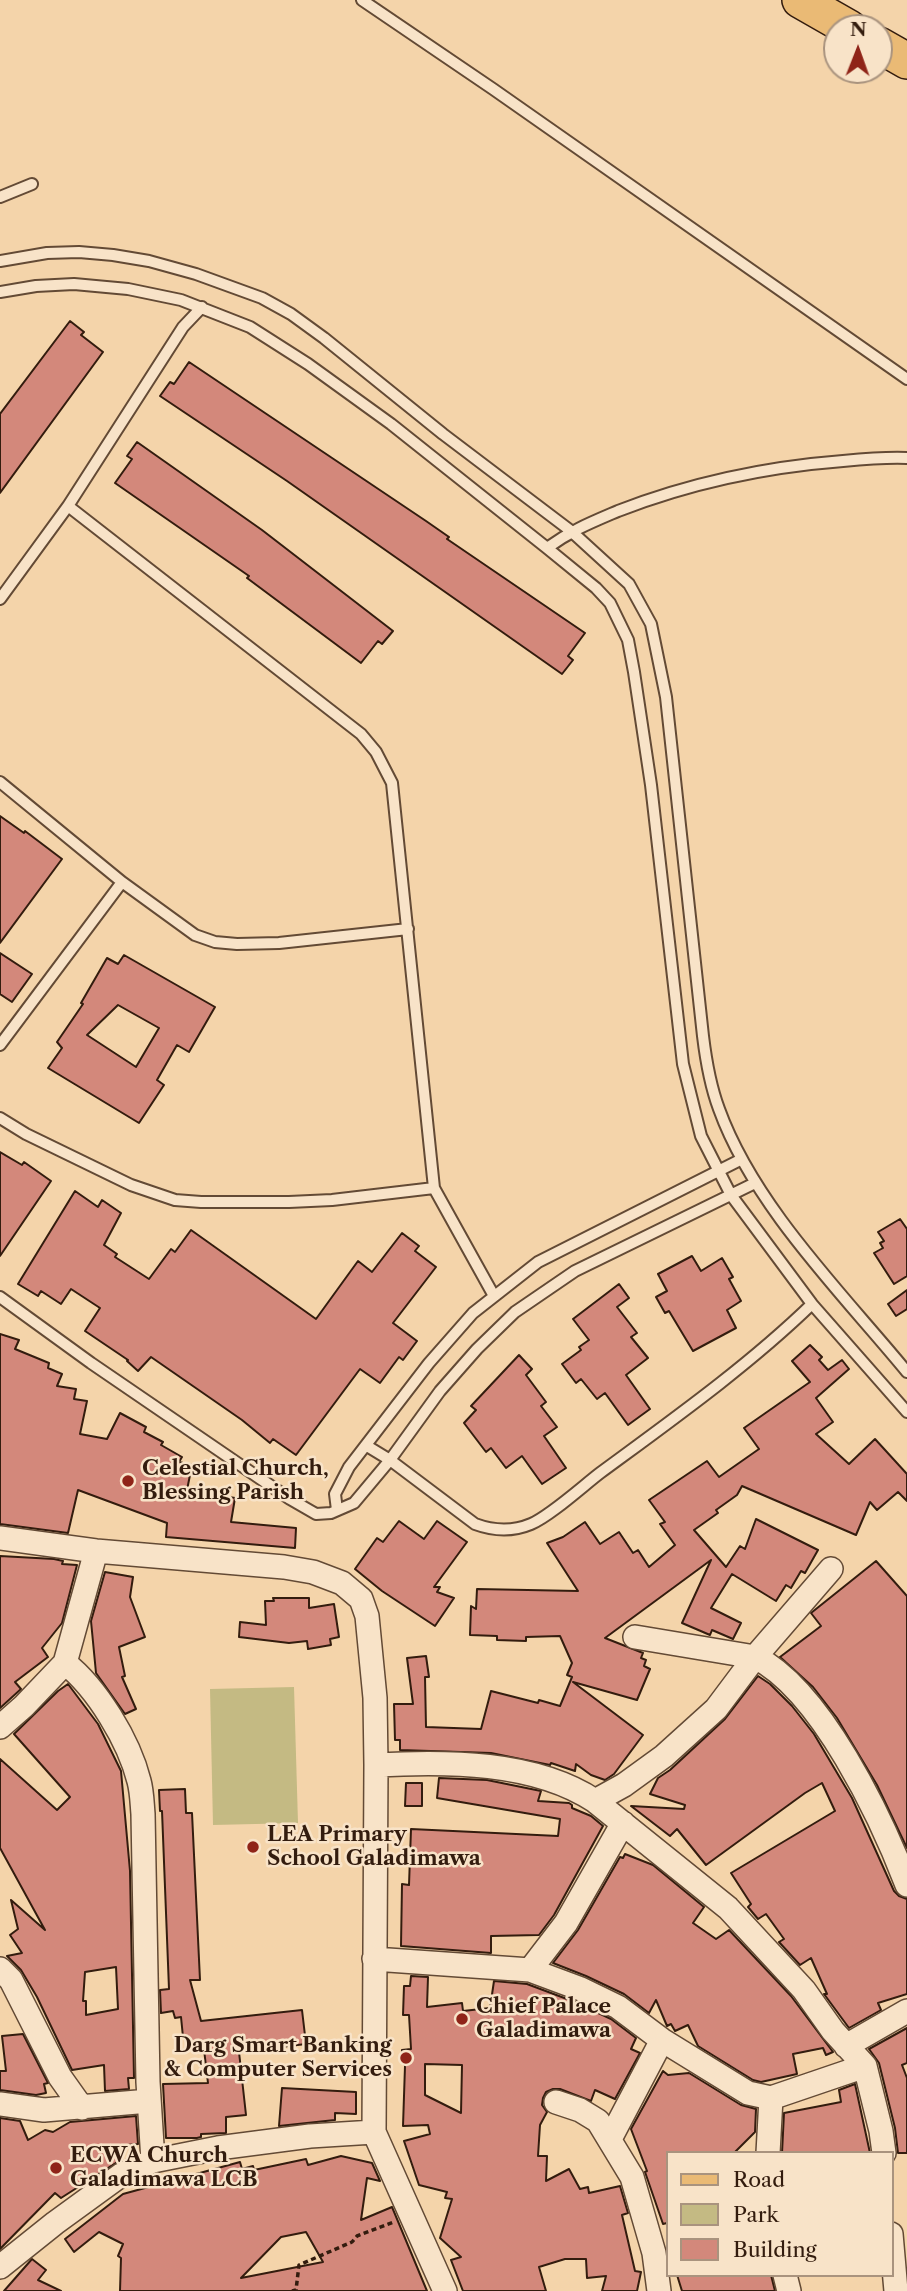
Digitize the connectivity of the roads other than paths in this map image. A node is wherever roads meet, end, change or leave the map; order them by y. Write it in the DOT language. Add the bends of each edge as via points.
graph roads {
  1 [pos="362,0"];
  2 [pos="800,0"];
  3 [pos="824,14"];
  4 [pos="32,184"];
  5 [pos="0,197"];
  6 [pos="0,261"];
  7 [pos="0,292"];
  8 [pos="202,307"];
  9 [pos="907,379"];
  10 [pos="907,458"];
  11 [pos="68,506"];
  12 [pos="571,531"];
  13 [pos="547,548"];
  14 [pos="0,600"];
  15 [pos="0,782"];
  16 [pos="122,882"];
  17 [pos="408,929"];
  18 [pos="0,1045"];
  19 [pos="0,1118"];
  20 [pos="742,1159"];
  21 [pos="717,1170"];
  22 [pos="755,1183"];
  23 [pos="433,1188"];
  24 [pos="731,1195"];
  25 [pos="494,1296"];
  26 [pos="0,1297"];
  27 [pos="812,1304"];
  28 [pos="907,1373"];
  29 [pos="907,1412"];
  30 [pos="367,1446"];
  31 [pos="390,1460"];
  32 [pos="337,1510"];
  33 [pos="0,1538"];
  34 [pos="96,1551"];
  35 [pos="831,1569"];
  36 [pos="635,1637"];
  37 [pos="755,1657"];
  38 [pos="65,1663"];
  39 [pos="0,1727"];
  40 [pos="376,1765"];
  41 [pos="595,1801"];
  42 [pos="623,1823"];
  43 [pos="899,1838"];
  44 [pos="907,1885"];
  45 [pos="374,1959"];
  46 [pos="0,1969"];
  47 [pos="530,1969"];
  48 [pos="907,2011"];
  49 [pos="662,2040"];
  50 [pos="846,2046"];
  51 [pos="865,2066"];
  52 [pos="771,2098"];
  53 [pos="149,2101"];
  54 [pos="556,2102"];
  55 [pos="0,2104"];
  56 [pos="82,2108"];
  57 [pos="374,2132"];
  58 [pos="610,2139"];
  59 [pos="768,2151"];
  60 [pos="884,2151"];
  61 [pos="153,2161"];
  62 [pos="893,2257"];
  63 [pos="0,2267"];
  64 [pos="445,2291"];
  65 [pos="659,2291"];
  66 [pos="896,2291"];
  1 -- 9 [label="lane"];
  2 -- 3 [label="main road"];
  4 -- 5 [label="lane"];
  6 -- 12 [label="lane" via="47,253 113,255 196,274 262,298 324,338"];
  7 -- 8 [label="lane" via="74,284 157,293"];
  8 -- 11 [label="lane" via="183,327"];
  8 -- 13 [label="lane" via="250,327 309,364"];
  10 -- 12 [label="lane" via="817,463 746,474 665,493"];
  11 -- 14 [label="lane"];
  11 -- 17 [label="lane" via="361,734 376,752 392,783"];
  12 -- 13 [label="lane"];
  12 -- 20 [label="lane" via="629,584 650,624 666,697 707,1070"];
  13 -- 21 [label="lane" via="610,603 628,640 651,785 683,1064 696,1119"];
  15 -- 16 [label="lane"];
  16 -- 17 [label="lane" via="195,935 215,942 279,943"];
  16 -- 18 [label="lane"];
  17 -- 23 [label="lane"];
  19 -- 23 [label="lane" via="131,1185 175,1200 289,1202"];
  20 -- 21 [label="lane"];
  20 -- 22 [label="lane"];
  21 -- 24 [label="lane"];
  21 -- 25 [label="lane" via="538,1262"];
  22 -- 24 [label="lane"];
  22 -- 28 [label="lane"];
  23 -- 25 [label="lane"];
  24 -- 27 [label="lane"];
  24 -- 31 [label="lane" via="575,1271 515,1312 440,1391"];
  25 -- 30 [label="lane" via="451,1336"];
  26 -- 32 [label="lane" via="290,1499 316,1514"];
  27 -- 29 [label="lane"];
  27 -- 31 [label="lane" via="688,1407 533,1523 500,1530 475,1524"];
  30 -- 31 [label="lane"];
  30 -- 32 [label="lane" via="335,1494"];
  31 -- 32 [label="lane" via="354,1503"];
  33 -- 34 [label="street"];
  34 -- 38 [label="street"];
  34 -- 40 [label="street" via="284,1567 342,1583 361,1600 367,1616"];
  35 -- 37 [label="street"];
  36 -- 37 [label="street"];
  37 -- 41 [label="street" via="716,1709 692,1731 624,1785"];
  37 -- 43 [label="street" via="771,1665 815,1713"];
  38 -- 39 [label="street"];
  38 -- 53 [label="street" via="81,1675 102,1705 133,1760 140,1784"];
  40 -- 41 [label="street" via="475,1765 536,1776"];
  40 -- 45 [label="street"];
  41 -- 42 [label="street"];
  42 -- 47 [label="street" via="566,1923"];
  42 -- 50 [label="street" via="728,1908 804,1990"];
  43 -- 44 [label="street"];
  45 -- 47 [label="street"];
  45 -- 57 [label="street"];
  46 -- 56 [label="street" via="11,1980 60,2077"];
  47 -- 49 [label="street" via="618,2007"];
  48 -- 50 [label="street"];
  49 -- 52 [label="street" via="748,2094"];
  49 -- 58 [label="street"];
  50 -- 51 [label="street"];
  51 -- 52 [label="street"];
  51 -- 60 [label="street"];
  52 -- 59 [label="street"];
  53 -- 56 [label="street"];
  53 -- 61 [label="street"];
  54 -- 58 [label="street" via="591,2116"];
  55 -- 56 [label="street" via="44,2110"];
  57 -- 61 [label="street" via="218,2148"];
  57 -- 64 [label="street"];
  58 -- 65 [label="street" via="632,2177 654,2253"];
  61 -- 63 [label="street" via="121,2175"];
  62 -- 66 [label="street"];
}
